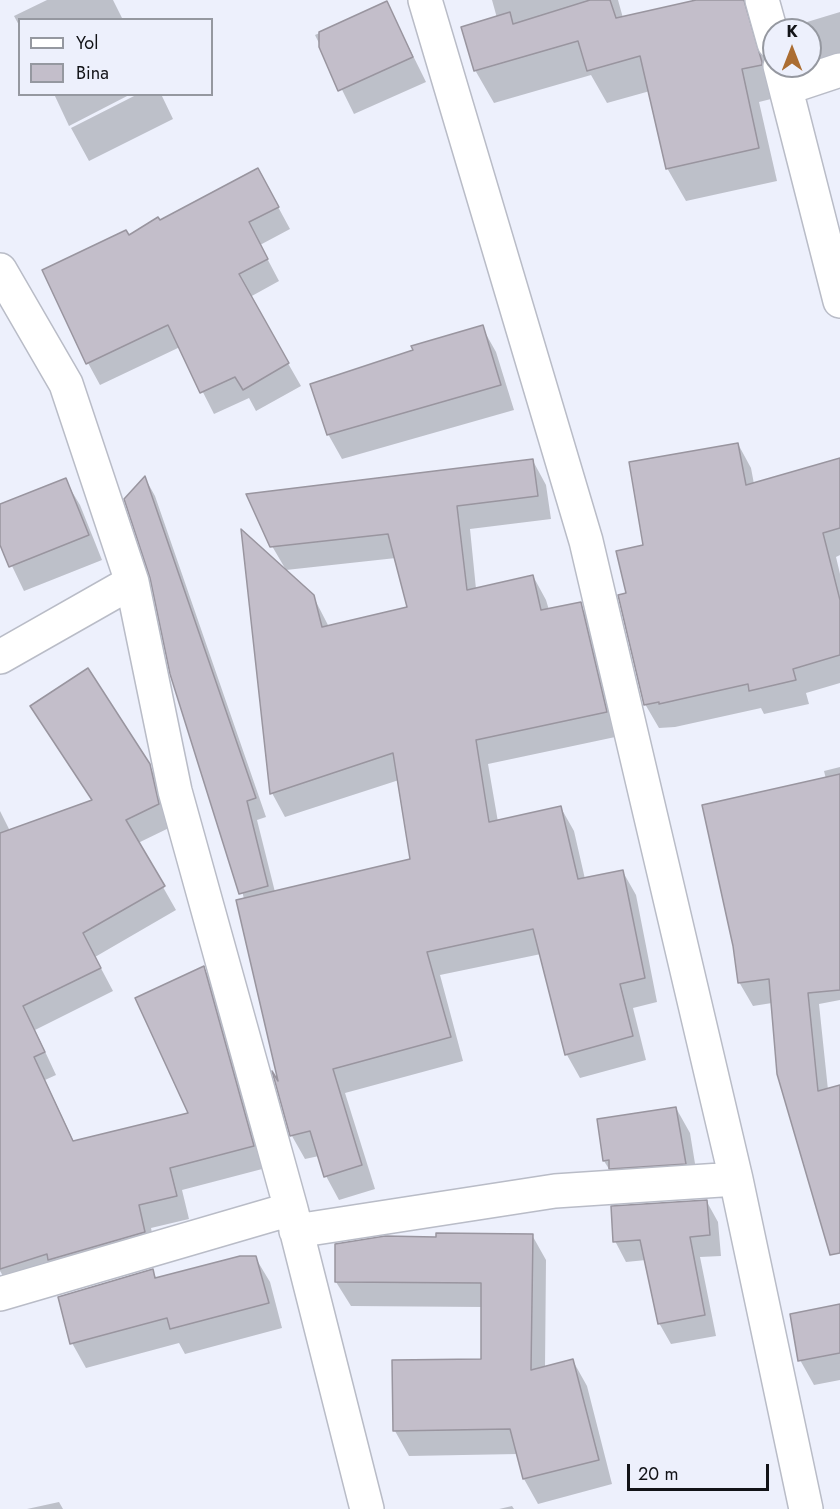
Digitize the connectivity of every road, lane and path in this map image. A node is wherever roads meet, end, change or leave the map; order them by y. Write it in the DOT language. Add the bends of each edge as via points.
graph roads {
  1 [pos="425,0"];
  2 [pos="762,0"];
  3 [pos="767,18"];
  4 [pos="840,70"];
  5 [pos="822,72"];
  6 [pos="783,78"];
  7 [pos="0,270"];
  8 [pos="840,301"];
  9 [pos="132,582"];
  10 [pos="0,657"];
  11 [pos="736,1179"];
  12 [pos="293,1220"];
  13 [pos="0,1294"];
  14 [pos="367,1509"];
  15 [pos="806,1509"];
  1 -- 11 [label="street" via="586,541"];
  2 -- 3 [label="street"];
  4 -- 5 [label="street"];
  6 -- 8 [label="street"];
  7 -- 9 [label="street" via="66,384"];
  9 -- 10 [label="street"];
  9 -- 12 [label="street" via="175,791"];
  11 -- 12 [label="street" via="555,1191"];
  11 -- 15 [label="street"];
  12 -- 13 [label="street"];
  12 -- 14 [label="street"];
}
